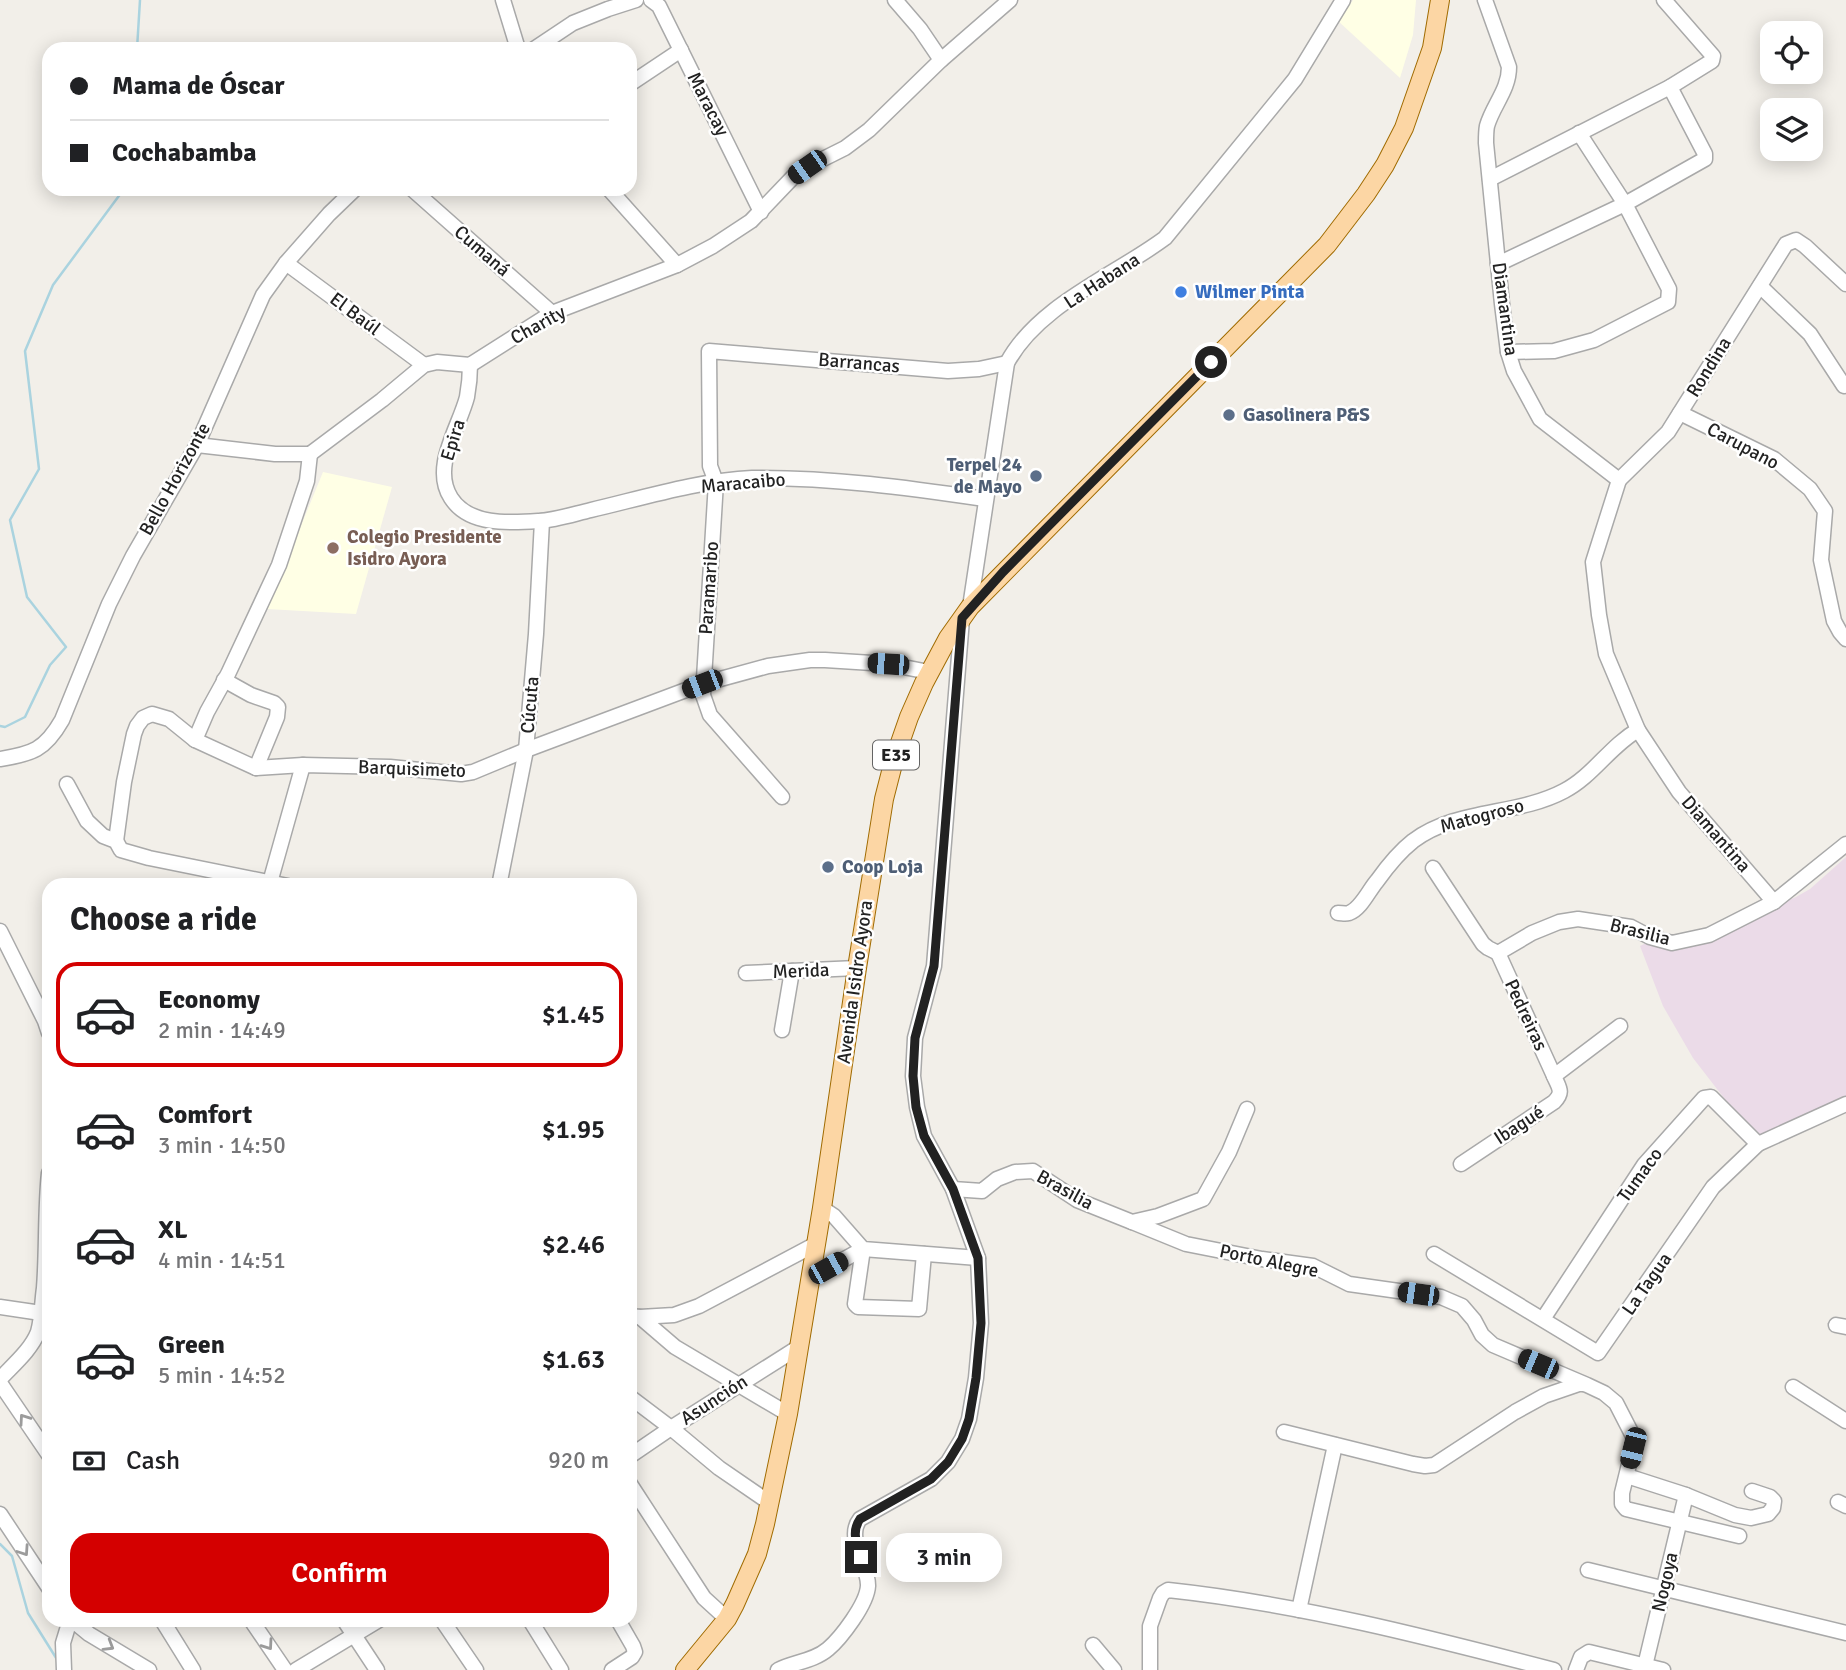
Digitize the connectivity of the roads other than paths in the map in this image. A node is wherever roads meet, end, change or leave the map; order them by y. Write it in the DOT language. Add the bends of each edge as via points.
graph roads {
  1 [pos="503,0"];
  2 [pos="636,0"];
  3 [pos="651,0"];
  4 [pos="895,0"];
  5 [pos="1010,0"];
  6 [pos="1343,0"];
  7 [pos="1440,0"];
  8 [pos="1485,0"];
  9 [pos="1664,0"];
  10 [pos="516,42"];
  11 [pos="544,42"];
  12 [pos="681,50"];
  13 [pos="940,60"];
  14 [pos="637,78"];
  15 [pos="1671,87"];
  16 [pos="1579,133"];
  17 [pos="1490,179"];
  18 [pos="348,196"];
  19 [pos="420,196"];
  20 [pos="615,196"];
  21 [pos="1625,204"];
  22 [pos="761,212"];
  23 [pos="286,263"];
  24 [pos="1498,264"];
  25 [pos="677,265"];
  26 [pos="1846,284"];
  27 [pos="1760,286"];
  28 [pos="552,313"];
  29 [pos="709,351"];
  30 [pos="1508,352"];
  31 [pos="1007,363"];
  32 [pos="424,365"];
  33 [pos="470,365"];
  34 [pos="1844,386"];
  35 [pos="1680,413"];
  36 [pos="197,444"];
  37 [pos="310,454"];
  38 [pos="1619,480"];
  39 [pos="716,482"];
  40 [pos="985,499"];
  41 [pos="463,511"];
  42 [pos="542,521"];
  43 [pos="966,612"];
  44 [pos="1846,639"];
  45 [pos="929,672"];
  46 [pos="225,680"];
  47 [pos="702,684"];
  48 [pos="1638,730"];
  49 [pos="195,740"];
  50 [pos="526,750"];
  51 [pos="0,759"];
  52 [pos="303,765"];
  53 [pos="256,768"];
  54 [pos="66,784"];
  55 [pos="782,797"];
  56 [pos="116,841"];
  57 [pos="1846,844"];
  58 [pos="1433,868"];
  59 [pos="246,878"];
  60 [pos="271,878"];
  61 [pos="501,878"];
  62 [pos="1774,902"];
  63 [pos="1338,913"];
  64 [pos="0,931"];
  65 [pos="1497,953"];
  66 [pos="857,968"];
  67 [pos="792,971"];
  68 [pos="746,973"];
  69 [pos="42,1015"];
  70 [pos="1620,1026"];
  71 [pos="782,1030"];
  72 [pos="1555,1076"];
  73 [pos="1846,1104"];
  74 [pos="1247,1109"];
  75 [pos="1758,1144"];
  76 [pos="1461,1164"];
  77 [pos="953,1189"];
  78 [pos="822,1209"];
  79 [pos="1132,1222"];
  80 [pos="816,1244"];
  81 [pos="863,1249"];
  82 [pos="924,1254"];
  83 [pos="1434,1254"];
  84 [pos="978,1258"];
  85 [pos="810,1278"];
  86 [pos="0,1307"];
  87 [pos="42,1314"];
  88 [pos="637,1316"];
  89 [pos="637,1318"];
  90 [pos="1543,1319"];
  91 [pos="42,1321"];
  92 [pos="799,1347"];
  93 [pos="0,1381"];
  94 [pos="739,1384"];
  95 [pos="1585,1385"];
  96 [pos="1793,1387"];
  97 [pos="637,1402"];
  98 [pos="788,1414"];
  99 [pos="1846,1422"];
  100 [pos="671,1428"];
  101 [pos="1284,1432"];
  102 [pos="42,1444"];
  103 [pos="1335,1445"];
  104 [pos="637,1452"];
  105 [pos="1627,1476"];
  106 [pos="1752,1491"];
  107 [pos="637,1495"];
  108 [pos="1686,1495"];
  109 [pos="770,1503"];
  110 [pos="0,1514"];
  111 [pos="1679,1521"];
  112 [pos="1739,1536"];
  113 [pos="1588,1570"];
  114 [pos="42,1577"];
  115 [pos="1664,1589"];
  116 [pos="1299,1610"];
  117 [pos="727,1619"];
  118 [pos="69,1627"];
  119 [pos="80,1627"];
  120 [pos="166,1627"];
  121 [pos="256,1627"];
  122 [pos="348,1627"];
  123 [pos="368,1627"];
  124 [pos="447,1627"];
  125 [pos="534,1627"];
  126 [pos="622,1627"];
  127 [pos="1846,1633"];
  128 [pos="354,1636"];
  129 [pos="1093,1645"];
  130 [pos="1502,1664"];
  131 [pos="1644,1668"];
  132 [pos="64,1670"];
  133 [pos="149,1670"];
  134 [pos="193,1670"];
  135 [pos="285,1670"];
  136 [pos="296,1670"];
  137 [pos="377,1670"];
  138 [pos="476,1670"];
  139 [pos="561,1670"];
  140 [pos="612,1670"];
  141 [pos="685,1670"];
  142 [pos="778,1670"];
  143 [pos="1114,1670"];
  144 [pos="1150,1670"];
  145 [pos="1554,1670"];
  146 [pos="1576,1670"];
  147 [pos="1663,1670"];
  1 -- 10 [label="street"];
  2 -- 11 [label="street" via="573,23"];
  3 -- 12 [label="street, Maracay" via="659,6"];
  4 -- 13 [label="street"];
  5 -- 13 [label="street, Charity"];
  6 -- 31 [label="street, La Habana" via="1295,79 1165,238 1035,325"];
  7 -- 43 [label="main road, Avenida Isidro Ayora / E35" via="1432,48 1404,128 1385,165 1327,246"];
  8 -- 17 [label="street, Diamantina" via="1509,67 1505,90 1487,127"];
  9 -- 15 [label="street" via="1714,58"];
  12 -- 14 [label="street"];
  12 -- 22 [label="street, Maracay"];
  13 -- 22 [label="street, Charity" via="869,130 795,175"];
  15 -- 16 [label="street"];
  15 -- 21 [label="street" via="1705,159"];
  16 -- 17 [label="street"];
  16 -- 21 [label="street"];
  17 -- 24 [label="street, Diamantina"];
  18 -- 23 [label="street, Bello Horizonte"];
  19 -- 28 [label="street, Cumaná"];
  20 -- 25 [label="street"];
  21 -- 24 [label="street"];
  21 -- 30 [label="street" via="1669,289 1668,302 1594,340 1554,351"];
  22 -- 25 [label="street, Charity"];
  23 -- 32 [label="street, El Baúl"];
  23 -- 36 [label="street, Bello Horizonte" via="257,307"];
  24 -- 30 [label="street, Diamantina"];
  25 -- 28 [label="street, Charity"];
  26 -- 27 [label="street, Rondina" via="1796,240 1786,244"];
  27 -- 34 [label="street" via="1810,334"];
  27 -- 35 [label="street, Rondina"];
  28 -- 33 [label="street, Charity"];
  29 -- 31 [label="street, Barrancas" via="948,371"];
  29 -- 39 [label="street, Paramaribo" via="710,466"];
  30 -- 38 [label="street, Diamantina" via="1540,419"];
  31 -- 40 [label="street, La Habana"];
  32 -- 33 [label="street"];
  32 -- 37 [label="street"];
  33 -- 41 [label="street, Epira" via="467,398 444,462 446,489"];
  35 -- 38 [label="street, Rondina" via="1668,432"];
  35 -- 44 [label="street, Carupano" via="1774,459 1810,489 1825,511 1821,561 1834,621"];
  36 -- 37 [label="street"];
  36 -- 51 [label="street, Bello Horizonte" via="132,556 55,732 25,755"];
  37 -- 46 [label="street" via="307,481 279,565"];
  38 -- 48 [label="street, Diamantina" via="1593,562 1606,654"];
  39 -- 40 [label="street, Maracaibo" via="798,479"];
  39 -- 42 [label="street, Maracaibo"];
  39 -- 47 [label="street, Paramaribo"];
  40 -- 43 [label="street, La Habana"];
  41 -- 42 [label="street, Maracaibo" via="493,521"];
  42 -- 50 [label="street, Cúcuta"];
  43 -- 45 [label="main road, Avenida Isidro Ayora / E35"];
  43 -- 77 [label="street, La Habana" via="934,966 915,1038 913,1076 924,1136"];
  45 -- 47 [label="street, Barquisimeto" via="888,664 810,660"];
  45 -- 66 [label="main road, Avenida Isidro Ayora / E35" via="909,717 884,799"];
  46 -- 49 [label="street"];
  46 -- 53 [label="street" via="278,707"];
  47 -- 50 [label="street, Barquisimeto"];
  47 -- 55 [label="street, Paramaribo" via="710,715"];
  48 -- 62 [label="street, Diamantina" via="1679,792"];
  48 -- 63 [label="street, Matogroso" via="1564,791 1428,831 1399,853 1362,902 1350,912"];
  49 -- 53 [label="street, Barquisimeto"];
  49 -- 56 [label="street, Barquisimeto" via="162,716 143,718 136,726"];
  50 -- 52 [label="street, Barquisimeto" via="461,774"];
  50 -- 61 [label="street, Cúcuta"];
  52 -- 53 [label="street, Barquisimeto"];
  52 -- 60 [label="street"];
  54 -- 56 [label="street" via="94,829"];
  56 -- 59 [label="street" via="127,853"];
  57 -- 62 [label="street, Brasilia"];
  58 -- 65 [label="street, Pedreiras" via="1483,944"];
  62 -- 65 [label="street, Brasilia" via="1709,935 1672,943 1631,927 1578,919 1541,929"];
  64 -- 69 [label="street"];
  65 -- 72 [label="street, Pedreiras"];
  66 -- 67 [label="street, Merida"];
  66 -- 78 [label="main road, Avenida Isidro Ayora / E35"];
  67 -- 68 [label="street, Merida"];
  67 -- 71 [label="street"];
  70 -- 72 [label="street"];
  72 -- 76 [label="street, Ibagué" via="1560,1090 1554,1102"];
  73 -- 75 [label="street, La Tagua"];
  74 -- 79 [label="street" via="1203,1199"];
  75 -- 90 [label="street, La Tagua" via="1713,1187 1598,1353"];
  75 -- 90 [label="street, Tumaco" via="1711,1097 1704,1098 1644,1166"];
  77 -- 79 [label="street, Brasilia" via="982,1191 1015,1172 1033,1171 1077,1200"];
  77 -- 84 [label="street, La Habana"];
  78 -- 80 [label="main road, Avenida Isidro Ayora / E35"];
  78 -- 81 [label="street"];
  79 -- 95 [label="street, Porto Alegre" via="1186,1244 1313,1266 1349,1284 1441,1297 1462,1306 1493,1345"];
  80 -- 85 [label="main road, Avenida Isidro Ayora / E35"];
  80 -- 88 [label="street" via="699,1306 674,1315"];
  81 -- 82 [label="street"];
  81 -- 82 [label="street" via="858,1307 919,1309"];
  81 -- 85 [label="street"];
  82 -- 84 [label="street"];
  83 -- 90 [label="street, La Tagua"];
  84 -- 142 [label="street, La Habana" via="981,1323 976,1378 962,1439 931,1479 860,1519 855,1536 868,1589 859,1609 827,1650"];
  85 -- 92 [label="main road, Avenida Isidro Ayora / E35"];
  86 -- 87 [label="street"];
  89 -- 94 [label="street" via="675,1347"];
  91 -- 93 [label="street" via="27,1350"];
  92 -- 94 [label="street, Asunción"];
  92 -- 98 [label="main road, Avenida Isidro Ayora / E35"];
  102 -- 93 [label="street, one-way"];
  94 -- 98 [label="street"];
  94 -- 100 [label="street, Asunción"];
  95 -- 103 [label="street" via="1544,1396 1434,1465"];
  95 -- 105 [label="street, Porto Alegre" via="1616,1404 1634,1438"];
  96 -- 99 [label="street"];
  97 -- 100 [label="street"];
  98 -- 109 [label="main road, Avenida Isidro Ayora / E35"];
  100 -- 104 [label="street, Asunción"];
  100 -- 109 [label="street"];
  101 -- 103 [label="street"];
  103 -- 116 [label="street"];
  105 -- 108 [label="street"];
  105 -- 111 [label="street, Porto Alegre" via="1622,1493 1626,1509"];
  106 -- 108 [label="street" via="1774,1502 1768,1514 1735,1515"];
  107 -- 117 [label="street" via="704,1598"];
  108 -- 111 [label="street, Nogoya"];
  109 -- 117 [label="main road, Avenida Isidro Ayora / E35" via="757,1554"];
  110 -- 114 [label="street, one-way"];
  111 -- 112 [label="street"];
  111 -- 115 [label="street, Nogoya"];
  113 -- 115 [label="street"];
  115 -- 127 [label="street"];
  115 -- 131 [label="street, Nogoya"];
  116 -- 130 [label="street" via="1457,1645"];
  116 -- 144 [label="street" via="1165,1591 1149,1630"];
  117 -- 141 [label="main road, Avenida Isidro Ayora / E35"];
  118 -- 132 [label="street"];
  119 -- 133 [label="street, one-way"];
  120 -- 134 [label="street"];
  121 -- 135 [label="street, one-way"];
  122 -- 128 [label="street"];
  123 -- 128 [label="street"];
  124 -- 138 [label="street"];
  125 -- 139 [label="street"];
  126 -- 140 [label="street" via="635,1652"];
  128 -- 136 [label="street"];
  128 -- 137 [label="street"];
  129 -- 143 [label="street"];
  130 -- 145 [label="street"];
  131 -- 146 [label="street" via="1589,1652 1581,1657"];
  131 -- 147 [label="street"];
}
